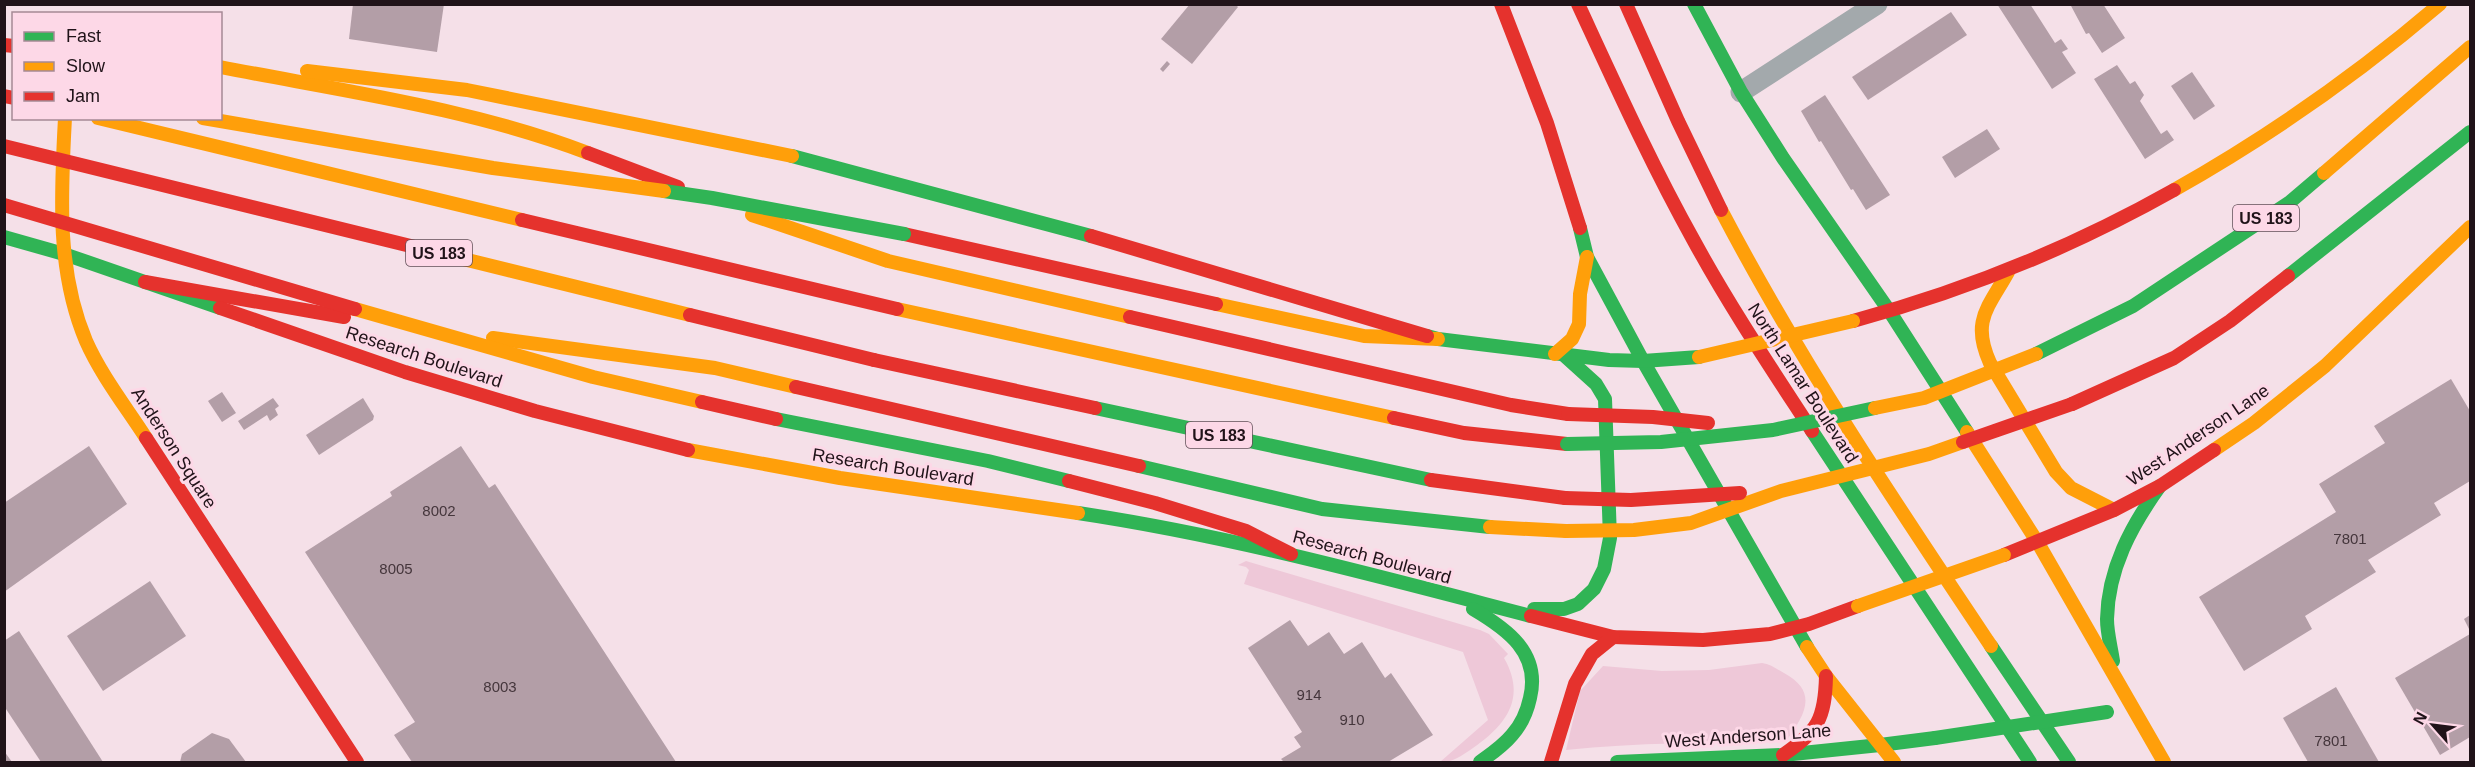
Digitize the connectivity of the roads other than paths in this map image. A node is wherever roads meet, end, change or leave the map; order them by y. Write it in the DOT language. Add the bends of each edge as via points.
graph roads {
  1 [pos="1501,4"];
  2 [pos="1578,4"];
  3 [pos="1626,4"];
  4 [pos="1694,4"];
  5 [pos="1877,4"];
  6 [pos="2440,4"];
  7 [pos="2470,47"];
  8 [pos="222,66"];
  9 [pos="222,66"];
  10 [pos="1741,92"];
  11 [pos="65,120"];
  12 [pos="106,120"];
  13 [pos="215,120"];
  14 [pos="2470,132"];
  15 [pos="4,146"];
  16 [pos="4,205"];
  17 [pos="2470,227"];
  18 [pos="4,237"];
  19 [pos="64,254"];
  20 [pos="1587,257"];
  21 [pos="2008,272"];
  22 [pos="145,282"];
  23 [pos="1890,312"];
  24 [pos="1438,339"];
  25 [pos="1560,355"];
  26 [pos="1643,361"];
  27 [pos="1773,430"];
  28 [pos="2160,486"];
  29 [pos="1781,490"];
  30 [pos="2114,510"];
  31 [pos="2038,543"];
  32 [pos="1291,554"];
  33 [pos="1448,596"];
  34 [pos="1506,610"];
  35 [pos="1795,629"];
  36 [pos="1613,637"];
  37 [pos="1826,676"];
  38 [pos="2115,677"];
  39 [pos="2139,717"];
  40 [pos="1935,738"];
  41 [pos="1880,745"];
  42 [pos="1920,754"];
  43 [pos="1784,755"];
  44 [pos="357,762"];
  45 [pos="1480,762"];
  46 [pos="1551,762"];
  47 [pos="1617,762"];
  48 [pos="1894,762"];
  49 [pos="2030,762"];
  50 [pos="2069,762"];
  51 [pos="2164,762"];
  1 -- 20 [label="main road" via="1547,123"];
  2 -- 49 [label="main road, North Lamar Boulevard" via="1640,138 1742,322"];
  3 -- 50 [label="main road, North Lamar Boulevard" via="1702,174 1776,309"];
  4 -- 10 [label="main road"];
  5 -- 10 [label="street"];
  6 -- 21 [label="main road" via="2339,84 2187,184 2119,222"];
  7 -- 27 [label="main road, US 183, bridge" via="2290,202 2133,306 2036,354 1924,398"];
  8 -- 24 [label="main road" via="322,72 467,90 814,160 1127,246"];
  9 -- 27 [label="main road, bridge" via="441,110 546,137 793,230 888,261 1511,405 1568,414 1653,417"];
  10 -- 23 [label="main road" via="1782,158"];
  11 -- 19 [label="main road, Anderson Square" via="61,195"];
  12 -- 27 [label="main road, US 183, bridge" via="887,307 1464,433 1567,444 1661,442"];
  13 -- 24 [label="main road, bridge" via="481,166 712,198 904,234 1364,336"];
  14 -- 29 [label="main road, US 183, bridge" via="2230,321 2174,358 2072,404 1929,454"];
  15 -- 29 [label="main road, US 183, bridge" via="874,360 1411,477 1565,498 1631,500"];
  16 -- 32 [label="main road, bridge" via="593,377 988,461 1155,503 1246,531"];
  17 -- 28 [label="main road, West Anderson Lane" via="2325,366 2254,423"];
  18 -- 19 [label="main road, Research Boulevard"];
  19 -- 22 [label="main road, Research Boulevard"];
  19 -- 44 [label="main road, Anderson Square" via="73,305 86,341 105,375"];
  20 -- 25 [label="main road" via="1579,324"];
  20 -- 26 [label="main road"];
  21 -- 23 [label="main road"];
  21 -- 30 [label="main road" via="1984,315 1980,336 1985,358 2056,472 2072,488"];
  22 -- 29 [label="main road, bridge" via="306,311 715,368 1322,509 1395,519 1479,527 1634,530 1691,523"];
  22 -- 32 [label="main road, Research Boulevard" via="405,372 666,446 840,478 1153,524"];
  23 -- 26 [label="main road, bridge" via="1699,357"];
  23 -- 31 [label="main road"];
  24 -- 25 [label="main road"];
  25 -- 26 [label="main road"];
  25 -- 34 [label="main road" via="1596,384 1605,399 1609,556 1602,576 1578,603 1568,608"];
  26 -- 35 [label="main road"];
  28 -- 30 [label="main road, West Anderson Lane"];
  28 -- 38 [label="main road" via="2121,548 2109,584 2107,621"];
  30 -- 31 [label="main road, West Anderson Lane"];
  31 -- 35 [label="main road, West Anderson Lane, bridge"];
  31 -- 38 [label="main road"];
  32 -- 33 [label="main road, Research Boulevard"];
  33 -- 34 [label="main road, Research Boulevard"];
  33 -- 45 [label="main road" via="1507,631 1527,654 1533,682 1529,707 1512,735"];
  34 -- 36 [label="main road, Research Boulevard"];
  35 -- 36 [label="main road, Research Boulevard" via="1734,638"];
  35 -- 37 [label="main road"];
  36 -- 46 [label="main road" via="1592,654 1575,684"];
  37 -- 41 [label="main road"];
  37 -- 43 [label="main road" via="1826,707 1819,724 1808,738"];
  38 -- 39 [label="main road"];
  39 -- 40 [label="main road, West Anderson Lane, bridge" via="2107,712"];
  39 -- 51 [label="main road"];
  40 -- 41 [label="main road, West Anderson Lane"];
  40 -- 42 [label="main road"];
  41 -- 43 [label="main road, West Anderson Lane"];
  41 -- 48 [label="main road"];
  43 -- 47 [label="main road, West Anderson Lane"];
}
